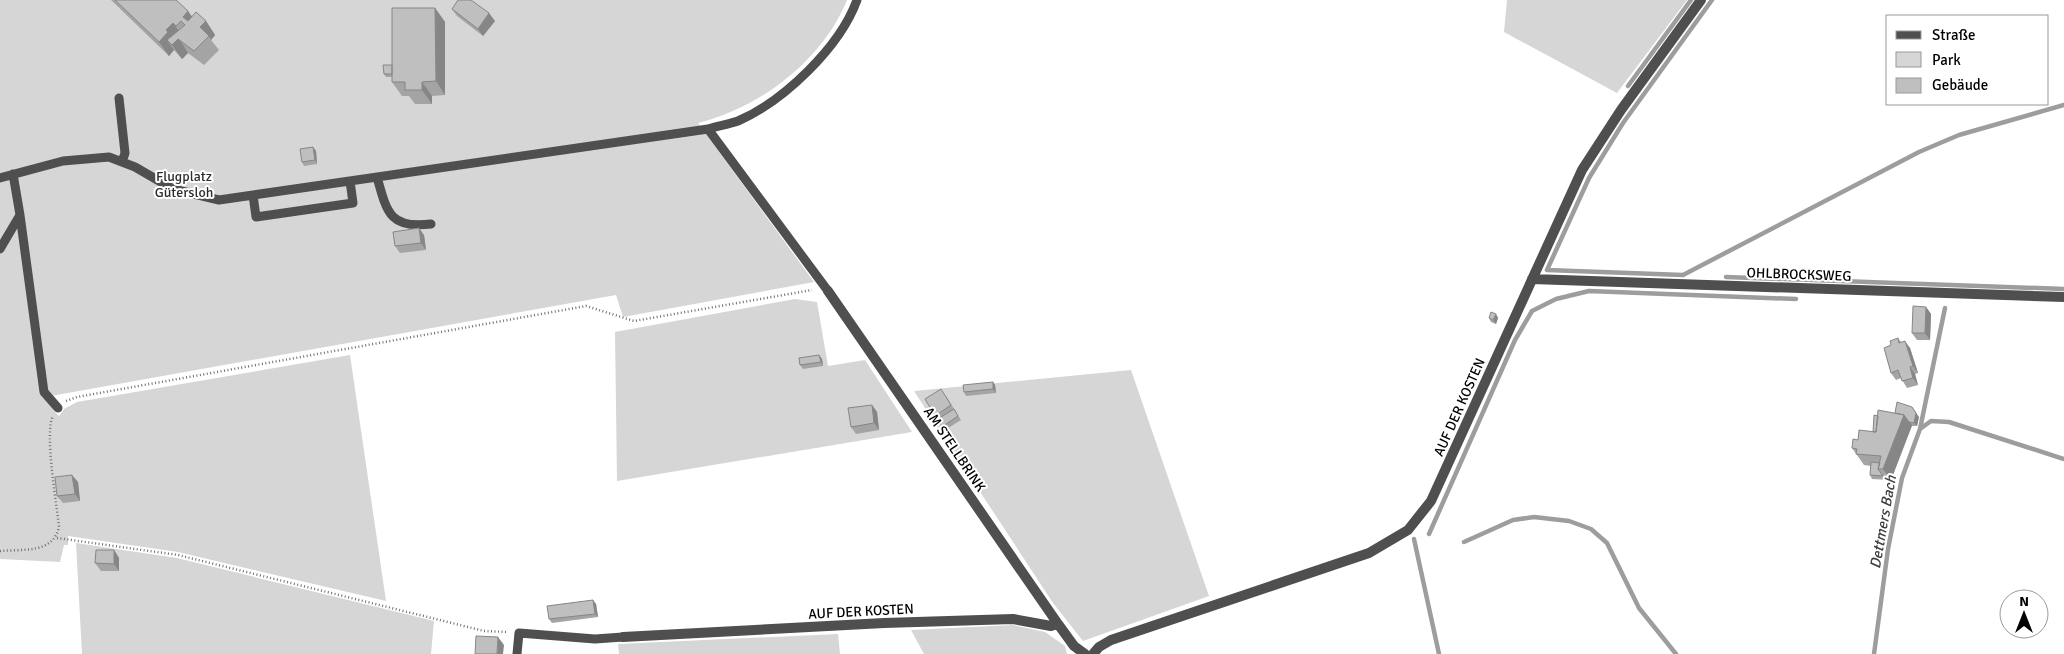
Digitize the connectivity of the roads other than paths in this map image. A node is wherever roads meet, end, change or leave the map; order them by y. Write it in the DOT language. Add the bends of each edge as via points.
graph roads {
  1 [pos="857,0"];
  2 [pos="1702,0"];
  3 [pos="119,98"];
  4 [pos="708,129"];
  5 [pos="122,162"];
  6 [pos="13,174"];
  7 [pos="377,177"];
  8 [pos="0,178"];
  9 [pos="350,181"];
  10 [pos="253,195"];
  11 [pos="20,215"];
  12 [pos="432,224"];
  13 [pos="0,249"];
  14 [pos="1532,279"];
  15 [pos="828,291"];
  16 [pos="2064,297"];
  17 [pos="58,408"];
  18 [pos="1058,624"];
  19 [pos="622,637"];
  20 [pos="517,654"];
  21 [pos="1085,654"];
  22 [pos="1092,654"];
  1 -- 4 [label="lane" via="823,56 777,98 738,121"];
  2 -- 14 [label="street, AUF DER KOSTEN" via="1621,110 1582,170"];
  3 -- 5 [label="lane" via="125,153"];
  4 -- 7 [label="lane"];
  4 -- 15 [label="lane"];
  5 -- 6 [label="lane" via="109,158 63,161"];
  5 -- 10 [label="lane" via="173,189 219,200"];
  6 -- 8 [label="lane"];
  6 -- 11 [label="lane"];
  7 -- 9 [label="lane"];
  7 -- 12 [label="lane" via="385,208 402,224"];
  9 -- 10 [label="lane"];
  9 -- 10 [label="lane" via="353,204 256,217"];
  11 -- 13 [label="lane"];
  11 -- 17 [label="lane" via="44,392"];
  14 -- 16 [label="street, OHLBROCKSWEG"];
  14 -- 22 [label="street, AUF DER KOSTEN" via="1431,501 1408,530 1369,553 1111,640"];
  15 -- 18 [label="street, AM STELLBRINK"];
  18 -- 19 [label="street, AUF DER KOSTEN" via="1051,626 1003,619"];
  18 -- 21 [label="street" via="1074,646"];
  19 -- 20 [label="lane" via="519,633"];
}
